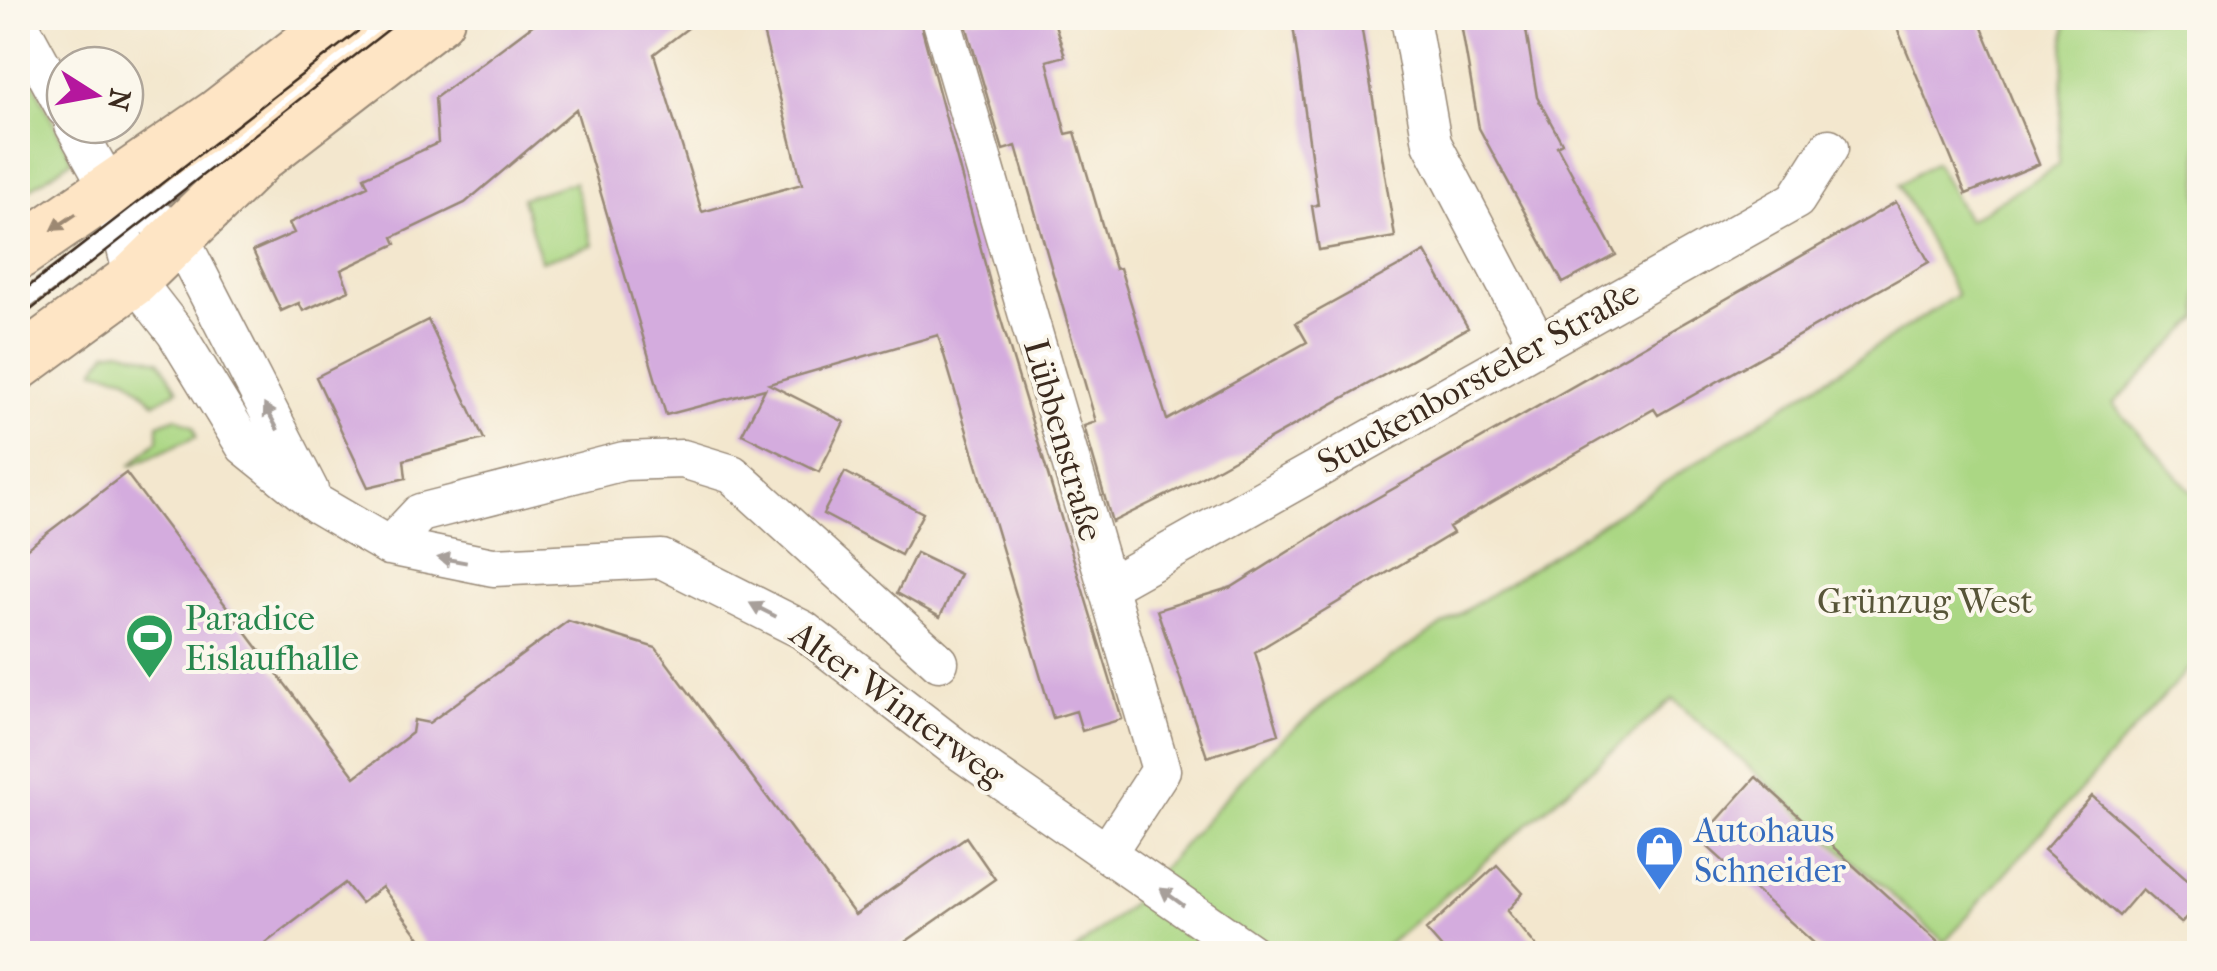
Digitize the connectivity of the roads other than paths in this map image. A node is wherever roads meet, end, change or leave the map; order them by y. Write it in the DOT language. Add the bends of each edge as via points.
graph roads {
  1 [pos="343,18"];
  2 [pos="390,18"];
  3 [pos="438,18"];
  4 [pos="940,18"];
  5 [pos="1410,18"];
  6 [pos="18,22"];
  7 [pos="45,71"];
  8 [pos="88,145"];
  9 [pos="1829,148"];
  10 [pos="138,216"];
  11 [pos="18,253"];
  12 [pos="134,278"];
  13 [pos="18,305"];
  14 [pos="1537,342"];
  15 [pos="18,364"];
  16 [pos="316,504"];
  17 [pos="389,546"];
  18 [pos="1107,587"];
  19 [pos="939,662"];
  20 [pos="1108,851"];
  21 [pos="1252,954"];
  1 -- 10 [label="main road" via="217,116"];
  2 -- 10 [label="lane"];
  3 -- 10 [label="main road" via="261,155"];
  4 -- 18 [label="street, Lübbenstraße"];
  5 -- 14 [label="street" via="1432,143"];
  6 -- 7 [label="street"];
  8 -- 10 [label="street"];
  9 -- 14 [label="street, Stuckenborsteler Straße" via="1796,200"];
  10 -- 11 [label="main road, one-way"];
  10 -- 12 [label="main road"];
  10 -- 13 [label="lane"];
  16 -- 10 [label="street, one-way"];
  12 -- 15 [label="main road"];
  12 -- 16 [label="street, Alter Winterweg" via="245,446"];
  14 -- 18 [label="street, Stuckenborsteler Straße"];
  16 -- 17 [label="street, Alter Winterweg"];
  17 -- 19 [label="street, Alter Winterweg" via="420,514 624,461 683,459 732,474"];
  20 -- 17 [label="street, Alter Winterweg, one-way" via="957,749 803,630 662,559 493,567"];
  18 -- 20 [label="street, Lübbenstraße" via="1160,770"];
  21 -- 20 [label="street, Alter Winterweg, one-way"];
}
